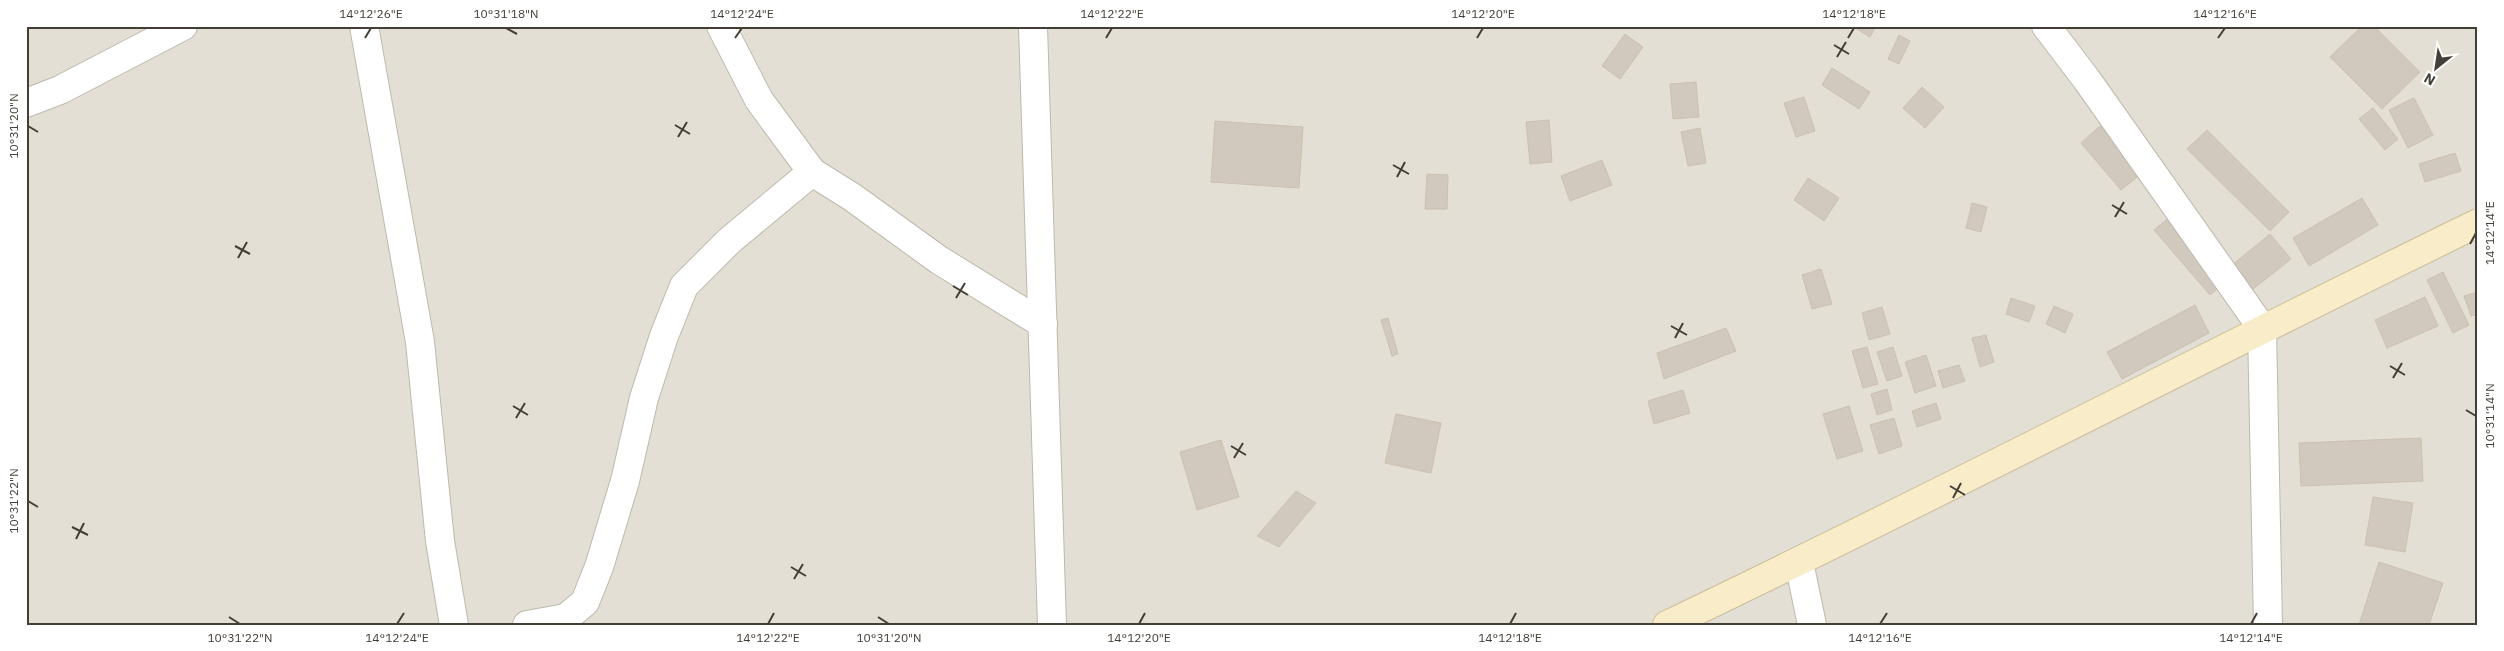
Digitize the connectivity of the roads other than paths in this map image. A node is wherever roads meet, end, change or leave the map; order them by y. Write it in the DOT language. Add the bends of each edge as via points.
graph roads {
  1 [pos="183,26"];
  2 [pos="364,26"];
  3 [pos="721,26"];
  4 [pos="1033,26"];
  5 [pos="2046,26"];
  6 [pos="26,103"];
  7 [pos="812,172"];
  8 [pos="2478,223"];
  9 [pos="1043,324"];
  10 [pos="2262,328"];
  11 [pos="1799,562"];
  12 [pos="454,625"];
  13 [pos="527,625"];
  14 [pos="1052,625"];
  15 [pos="1667,625"];
  16 [pos="1812,625"];
  17 [pos="2268,625"];
  1 -- 6 [label="street" via="60,90"];
  2 -- 12 [label="street" via="420,342 440,541"];
  3 -- 7 [label="street" via="759,100"];
  4 -- 9 [label="street"];
  5 -- 10 [label="street"];
  7 -- 9 [label="street" via="939,260"];
  7 -- 13 [label="street" via="729,241 684,286 644,398 625,481 600,567 585,602 566,618"];
  8 -- 10 [label="street"];
  9 -- 14 [label="street"];
  10 -- 11 [label="street"];
  10 -- 17 [label="street"];
  11 -- 15 [label="street"];
  11 -- 16 [label="street"];
}
